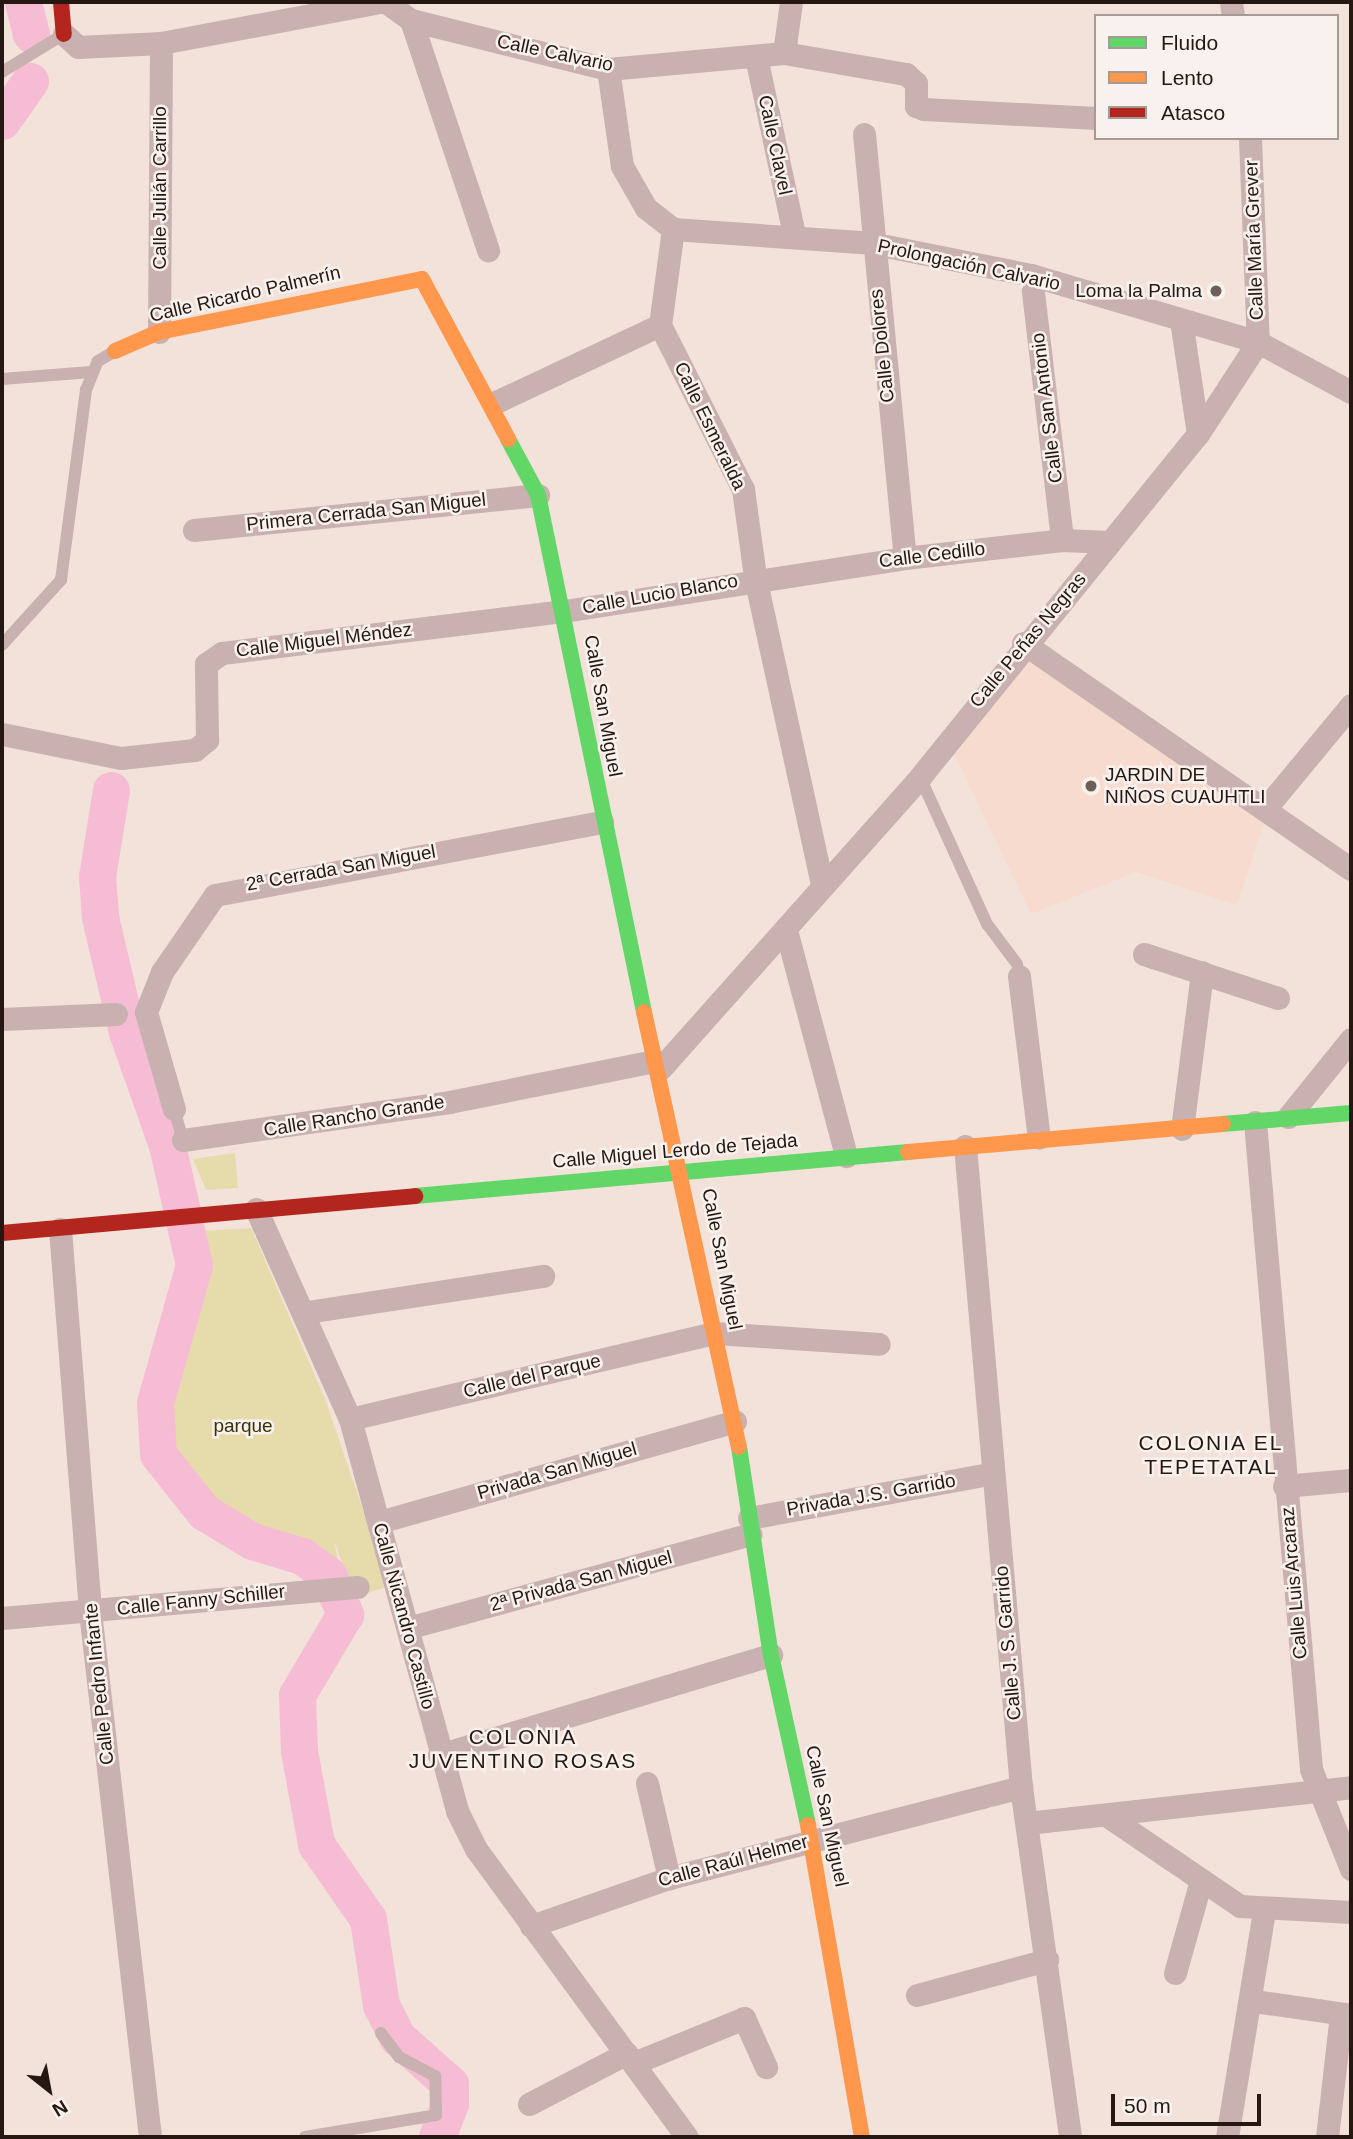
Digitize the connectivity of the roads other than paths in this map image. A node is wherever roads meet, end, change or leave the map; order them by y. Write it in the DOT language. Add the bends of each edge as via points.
graph roads {
  1 [pos="61,2"];
  2 [pos="381,2"];
  3 [pos="386,2"];
  4 [pos="791,2"];
  5 [pos="411,20"];
  6 [pos="57,38"];
  7 [pos="161,43"];
  8 [pos="771,55"];
  9 [pos="608,69"];
  10 [pos="2,72"];
  11 [pos="1094,118"];
  12 [pos="863,134"];
  13 [pos="1250,140"];
  14 [pos="673,229"];
  15 [pos="794,234"];
  16 [pos="870,243"];
  17 [pos="488,250"];
  18 [pos="1031,275"];
  19 [pos="422,279"];
  20 [pos="1181,320"];
  21 [pos="660,325"];
  22 [pos="159,332"];
  23 [pos="1258,342"];
  24 [pos="115,351"];
  25 [pos="91,372"];
  26 [pos="2,379"];
  27 [pos="1351,392"];
  28 [pos="494,403"];
  29 [pos="1198,434"];
  30 [pos="538,495"];
  31 [pos="194,530"];
  32 [pos="1062,540"];
  33 [pos="1110,542"];
  34 [pos="905,558"];
  35 [pos="755,577"];
  36 [pos="564,611"];
  37 [pos="1023,643"];
  38 [pos="2,645"];
  39 [pos="1351,705"];
  40 [pos="2,734"];
  41 [pos="920,777"];
  42 [pos="1265,809"];
  43 [pos="603,822"];
  44 [pos="1351,869"];
  45 [pos="822,885"];
  46 [pos="786,930"];
  47 [pos="1144,954"];
  48 [pos="1018,970"];
  49 [pos="1202,972"];
  50 [pos="1278,998"];
  51 [pos="146,1012"];
  52 [pos="116,1014"];
  53 [pos="2,1019"];
  54 [pos="1351,1040"];
  55 [pos="658,1065"];
  56 [pos="174,1109"];
  57 [pos="1351,1113"];
  58 [pos="1288,1118"];
  59 [pos="1255,1122"];
  60 [pos="1182,1129"];
  61 [pos="1039,1138"];
  62 [pos="183,1140"];
  63 [pos="965,1146"];
  64 [pos="846,1156"];
  65 [pos="683,1169"];
  66 [pos="247,1211"];
  67 [pos="60,1229"];
  68 [pos="2,1233"];
  69 [pos="544,1276"];
  70 [pos="307,1312"];
  71 [pos="715,1333"];
  72 [pos="880,1344"];
  73 [pos="350,1419"];
  74 [pos="735,1421"];
  75 [pos="993,1473"];
  76 [pos="1351,1480"];
  77 [pos="1284,1486"];
  78 [pos="379,1522"];
  79 [pos="750,1526"];
  80 [pos="338,1588"];
  81 [pos="90,1611"];
  82 [pos="2,1618"];
  83 [pos="411,1628"];
  84 [pos="771,1655"];
  85 [pos="439,1755"];
  86 [pos="647,1783"];
  87 [pos="1021,1787"];
  88 [pos="1351,1787"];
  89 [pos="1319,1791"];
  90 [pos="1106,1815"];
  91 [pos="1027,1823"];
  92 [pos="811,1840"];
  93 [pos="1351,1869"];
  94 [pos="669,1878"];
  95 [pos="1200,1884"];
  96 [pos="1264,1911"];
  97 [pos="1351,1912"];
  98 [pos="531,1926"];
  99 [pos="1047,1960"];
  100 [pos="1175,1973"];
  101 [pos="917,1995"];
  102 [pos="1254,2001"];
  103 [pos="1346,2015"];
  104 [pos="381,2033"];
  105 [pos="631,2058"];
  106 [pos="766,2067"];
  107 [pos="529,2104"];
  108 [pos="150,2137"];
  109 [pos="305,2137"];
  110 [pos="687,2137"];
  111 [pos="862,2137"];
  112 [pos="1070,2137"];
  113 [pos="1227,2137"];
  114 [pos="1328,2137"];
  1 -- 6 [label="street"];
  2 -- 7 [label="street"];
  3 -- 5 [label="street, Calle Calvario"];
  4 -- 8 [label="street, Calle Clavel"];
  5 -- 9 [label="street, Calle Calvario"];
  5 -- 17 [label="street"];
  6 -- 7 [label="street" via="78,47"];
  6 -- 10 [label="lane"];
  7 -- 22 [label="street, Calle Julián Carrillo"];
  8 -- 9 [label="street, Calle Calvario"];
  8 -- 11 [label="street, Calle Calvario" via="906,74 916,83 916,106 924,109"];
  8 -- 15 [label="street, Calle Clavel"];
  9 -- 14 [label="street" via="622,166 646,208"];
  12 -- 16 [label="street, Calle Dolores"];
  13 -- 23 [label="street, Calle María Grever"];
  14 -- 15 [label="street, Prolongación Calvario"];
  14 -- 21 [label="street"];
  15 -- 16 [label="street, Prolongación Calvario"];
  16 -- 18 [label="street, Prolongación Calvario"];
  16 -- 34 [label="street, Calle Dolores"];
  18 -- 20 [label="street, Prolongación Calvario"];
  18 -- 32 [label="street, Calle San Antonio"];
  19 -- 22 [label="street, Calle Ricardo Palmerín"];
  19 -- 28 [label="street, Calle San Miguel"];
  20 -- 23 [label="street, Prolongación Calvario"];
  20 -- 29 [label="street"];
  21 -- 28 [label="street"];
  21 -- 35 [label="street, Calle Esmeralda" via="743,489"];
  22 -- 24 [label="street, Calle Ricardo Palmerín"];
  23 -- 27 [label="street, Prolongación Calvario"];
  23 -- 29 [label="street, Calle Peñas Negras"];
  24 -- 25 [label="lane, Calle Ricardo Palmerín"];
  25 -- 26 [label="lane"];
  25 -- 38 [label="lane" via="64,572"];
  28 -- 30 [label="street, Calle San Miguel"];
  29 -- 33 [label="street, Calle Peñas Negras"];
  30 -- 31 [label="street, Primera Cerrada San Miguel"];
  30 -- 36 [label="street, Calle San Miguel"];
  32 -- 33 [label="street, Calle Cedillo"];
  32 -- 34 [label="street, Calle Cedillo"];
  33 -- 37 [label="street, Calle Peñas Negras"];
  34 -- 35 [label="street, Calle Cedillo"];
  35 -- 36 [label="street, Calle Lucio Blanco"];
  35 -- 45 [label="street, Calle Esmeralda"];
  36 -- 40 [label="street, Calle Miguel Méndez" via="222,653 206,664 206,740 195,750 121,758"];
  36 -- 43 [label="street, Calle San Miguel"];
  37 -- 41 [label="street, Calle Peñas Negras"];
  37 -- 42 [label="street"];
  39 -- 42 [label="street"];
  41 -- 45 [label="street, Calle Peñas Negras"];
  41 -- 48 [label="lane" via="987,924"];
  42 -- 44 [label="street"];
  43 -- 51 [label="street, 2ª Cerrada San Miguel" via="235,887 215,895 200,913"];
  43 -- 55 [label="street, Calle San Miguel"];
  45 -- 46 [label="street, Calle Peñas Negras"];
  46 -- 55 [label="street, Calle Peñas Negras"];
  46 -- 64 [label="street"];
  47 -- 49 [label="street"];
  48 -- 61 [label="street"];
  49 -- 50 [label="street"];
  49 -- 60 [label="street"];
  51 -- 56 [label="street, Calle Rancho Grande"];
  52 -- 53 [label="street"];
  54 -- 58 [label="street"];
  55 -- 62 [label="street, Calle Rancho Grande" via="449,1102"];
  55 -- 65 [label="street, Calle San Miguel"];
  56 -- 62 [label="lane, Calle Rancho Grande"];
  57 -- 58 [label="street, Calle Miguel Lerdo de Tejada"];
  58 -- 59 [label="street, Calle Miguel Lerdo de Tejada"];
  59 -- 60 [label="street, Calle Miguel Lerdo de Tejada"];
  59 -- 77 [label="street, Calle Luis Arcaraz"];
  60 -- 61 [label="street, Calle Miguel Lerdo de Tejada"];
  61 -- 63 [label="street, Calle Miguel Lerdo de Tejada"];
  63 -- 64 [label="street, Calle Miguel Lerdo de Tejada"];
  63 -- 75 [label="street, Calle J. S. Garrido"];
  64 -- 65 [label="street, Calle Miguel Lerdo de Tejada"];
  65 -- 66 [label="street, Calle Miguel Lerdo de Tejada"];
  65 -- 71 [label="street, Calle San Miguel"];
  66 -- 67 [label="street, Calle Miguel Lerdo de Tejada"];
  66 -- 70 [label="street, Calle Nicandro Castillo"];
  67 -- 68 [label="street, Calle Miguel Lerdo de Tejada"];
  67 -- 81 [label="street, Calle Pedro Infante"];
  69 -- 70 [label="street"];
  70 -- 73 [label="street, Calle Nicandro Castillo"];
  71 -- 72 [label="street, Calle del Parque"];
  71 -- 73 [label="street, Calle del Parque"];
  71 -- 74 [label="street, Calle San Miguel"];
  73 -- 78 [label="street, Calle Nicandro Castillo"];
  74 -- 78 [label="street, Privada San Miguel"];
  74 -- 79 [label="street, Calle San Miguel"];
  75 -- 79 [label="street, Privada J.S. Garrido"];
  75 -- 87 [label="street, Calle J. S. Garrido"];
  76 -- 77 [label="street"];
  77 -- 89 [label="street, Calle Luis Arcaraz" via="1311,1769"];
  78 -- 83 [label="street, Calle Nicandro Castillo"];
  79 -- 83 [label="street, 2ª Privada San Miguel"];
  79 -- 84 [label="street, Calle San Miguel"];
  80 -- 81 [label="street, Calle Fanny Schiller"];
  81 -- 82 [label="street, Calle Fanny Schiller"];
  81 -- 108 [label="street, Calle Pedro Infante"];
  83 -- 85 [label="street, Calle Nicandro Castillo"];
  84 -- 85 [label="street"];
  84 -- 92 [label="street, Calle San Miguel"];
  85 -- 98 [label="street, Calle Nicandro Castillo" via="476,1849"];
  86 -- 94 [label="street"];
  87 -- 91 [label="street, Calle J. S. Garrido"];
  87 -- 92 [label="street, Calle Raúl Helmer"];
  88 -- 89 [label="street"];
  89 -- 90 [label="street"];
  89 -- 93 [label="street, Calle Luis Arcaraz"];
  90 -- 91 [label="street"];
  90 -- 95 [label="street"];
  91 -- 99 [label="street, Calle J. S. Garrido"];
  92 -- 94 [label="street, Calle Raúl Helmer"];
  92 -- 111 [label="street, Calle San Miguel"];
  94 -- 98 [label="street, Calle Raúl Helmer"];
  95 -- 96 [label="street"];
  95 -- 100 [label="street"];
  96 -- 97 [label="street"];
  96 -- 102 [label="street"];
  98 -- 105 [label="street, Calle Nicandro Castillo"];
  99 -- 101 [label="street"];
  99 -- 112 [label="street, Calle J. S. Garrido"];
  102 -- 103 [label="street"];
  102 -- 113 [label="street"];
  103 -- 114 [label="street"];
  104 -- 109 [label="lane" via="399,2057 435,2076 436,2115"];
  105 -- 106 [label="street" via="744,2018"];
  105 -- 107 [label="street"];
  105 -- 110 [label="street, Calle Nicandro Castillo"];
}
